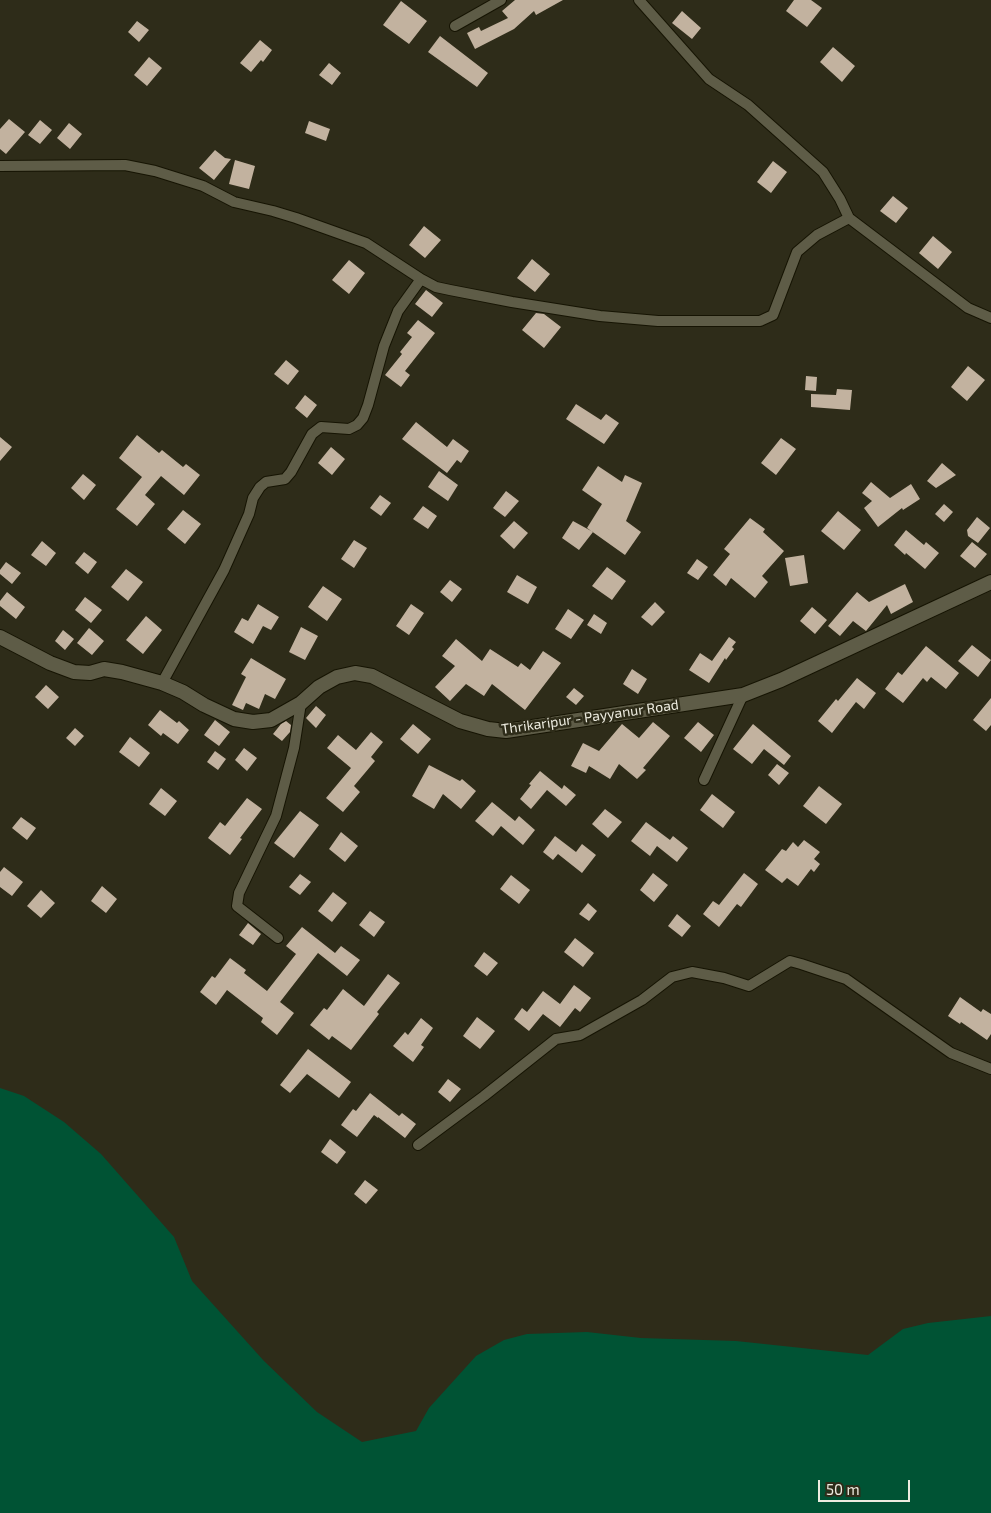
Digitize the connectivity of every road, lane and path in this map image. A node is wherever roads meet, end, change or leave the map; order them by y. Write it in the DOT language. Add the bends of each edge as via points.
graph roads {
  1 [pos="501,0"];
  2 [pos="639,0"];
  3 [pos="455,26"];
  4 [pos="0,166"];
  5 [pos="848,218"];
  6 [pos="421,279"];
  7 [pos="991,318"];
  8 [pos="991,582"];
  9 [pos="0,636"];
  10 [pos="162,683"];
  11 [pos="743,695"];
  12 [pos="301,703"];
  13 [pos="704,780"];
  14 [pos="278,938"];
  15 [pos="991,1069"];
  16 [pos="418,1145"];
  1 -- 3 [label="street"];
  2 -- 5 [label="street" via="709,79 748,105 823,172"];
  4 -- 6 [label="street" via="125,164 155,171 203,186 234,202 296,218 366,243"];
  5 -- 6 [label="street" via="816,235 797,252 773,314 760,321 658,321 600,316 450,290"];
  5 -- 7 [label="street" via="968,308"];
  6 -- 10 [label="street" via="398,311 363,418 350,429 322,428 312,434 285,479 266,482 260,487 224,570"];
  8 -- 11 [label="main road, Thrikaripur - Payyanur Road"];
  9 -- 10 [label="main road, Thrikaripur - Payyanur Road" via="74,672 122,672"];
  10 -- 12 [label="main road, Thrikaripur - Payyanur Road" via="234,719 253,722 271,720"];
  11 -- 12 [label="main road, Thrikaripur - Payyanur Road" via="506,731 460,721 372,676 355,672 319,687"];
  11 -- 13 [label="street"];
  12 -- 14 [label="street" via="294,748 276,816 239,893 237,906"];
  15 -- 16 [label="street" via="951,1053 846,979 801,964 790,961 749,986 692,972 672,977 642,1000 580,1035 556,1039"];
}
